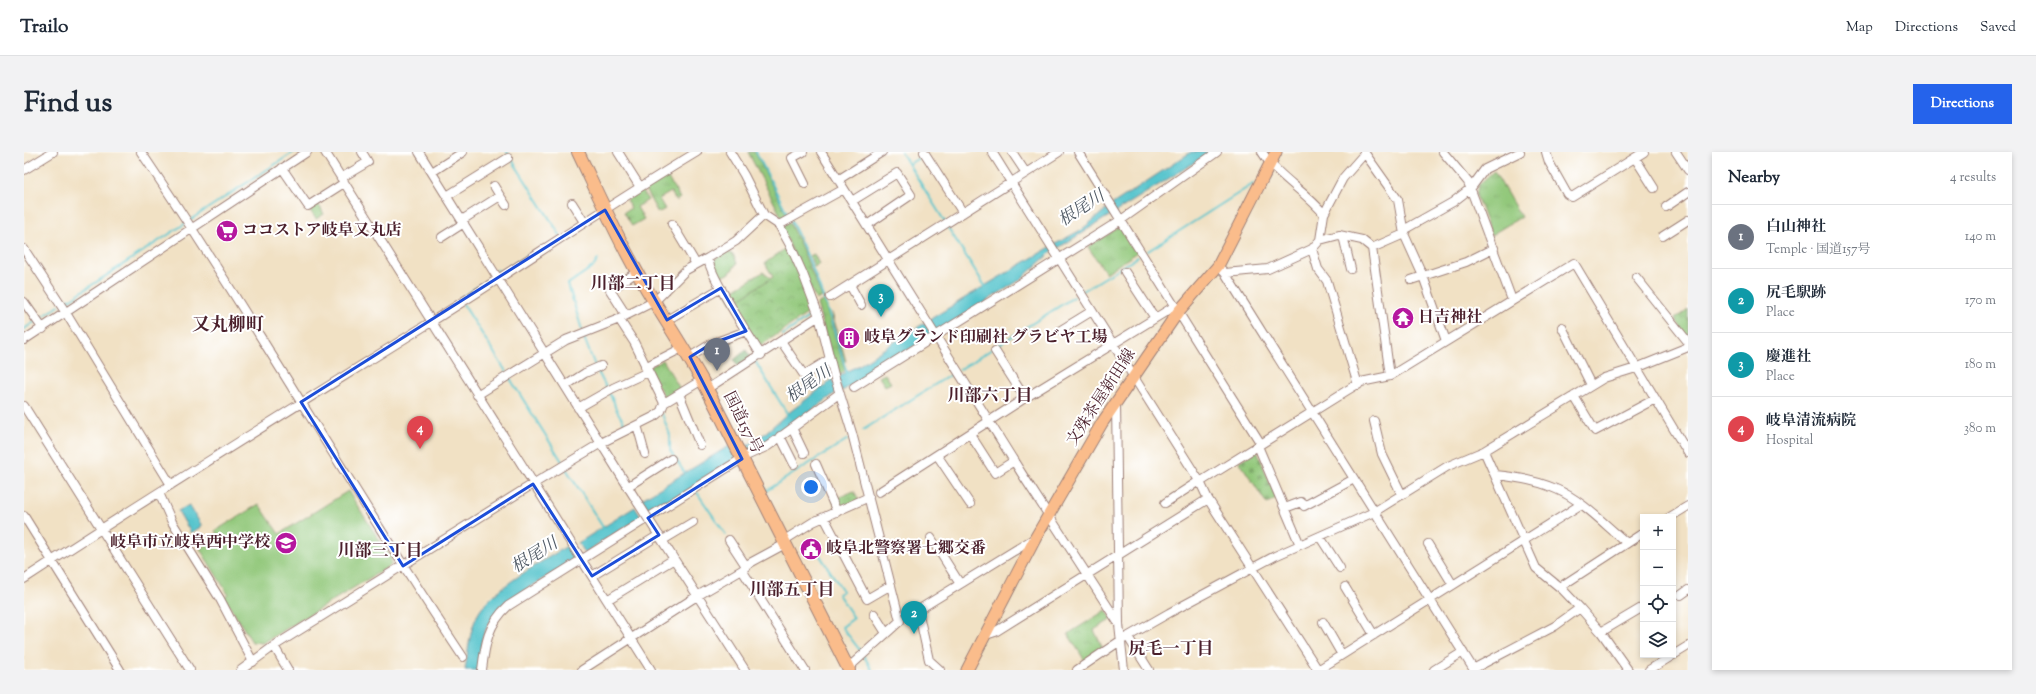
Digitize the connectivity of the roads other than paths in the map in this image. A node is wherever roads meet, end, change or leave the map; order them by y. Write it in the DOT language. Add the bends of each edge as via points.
graph roads {
  1 [pos="54,152"];
  2 [pos="141,152"];
  3 [pos="307,152"];
  4 [pos="325,152"];
  5 [pos="362,152"];
  6 [pos="419,152"];
  7 [pos="463,152"];
  8 [pos="578,152"];
  9 [pos="618,152"];
  10 [pos="697,152"];
  11 [pos="730,152"];
  12 [pos="803,152"];
  13 [pos="821,152"];
  14 [pos="882,152"];
  15 [pos="924,152"];
  16 [pos="992,152"];
  17 [pos="1012,152"];
  18 [pos="1059,152"];
  19 [pos="1078,152"];
  20 [pos="1217,152"];
  21 [pos="1262,152"];
  22 [pos="1276,152"];
  23 [pos="1443,152"];
  24 [pos="1520,152"];
  25 [pos="1546,152"];
  26 [pos="1644,152"];
  27 [pos="1676,152"];
  28 [pos="1364,153"];
  29 [pos="791,155"];
  30 [pos="508,158"];
  31 [pos="1634,158"];
  32 [pos="1269,164"];
  33 [pos="282,168"];
  34 [pos="24,170"];
  35 [pos="1688,170"];
  36 [pos="432,172"];
  37 [pos="1026,173"];
  38 [pos="838,180"];
  39 [pos="342,181"];
  40 [pos="1011,182"];
  41 [pos="805,184"];
  42 [pos="494,186"];
  43 [pos="640,187"];
  44 [pos="1471,188"];
  45 [pos="1654,188"];
  46 [pos="844,189"];
  47 [pos="1688,192"];
  48 [pos="447,196"];
  49 [pos="500,196"];
  50 [pos="852,202"];
  51 [pos="572,203"];
  52 [pos="506,205"];
  53 [pos="1666,207"];
  54 [pos="605,210"];
  55 [pos="963,213"];
  56 [pos="1324,214"];
  57 [pos="764,215"];
  58 [pos="1119,217"];
  59 [pos="1688,220"];
  60 [pos="463,221"];
  61 [pos="584,222"];
  62 [pos="672,224"];
  63 [pos="779,225"];
  64 [pos="867,225"];
  65 [pos="193,228"];
  66 [pos="1404,234"];
  67 [pos="1344,236"];
  68 [pos="1663,236"];
  69 [pos="442,237"];
  70 [pos="1320,240"];
  71 [pos="24,248"];
  72 [pos="1372,248"];
  73 [pos="1494,248"];
  74 [pos="1312,249"];
  75 [pos="1056,256"];
  76 [pos="708,258"];
  77 [pos="888,260"];
  78 [pos="696,264"];
  79 [pos="1221,269"];
  80 [pos="1351,269"];
  81 [pos="637,272"];
  82 [pos="1125,272"];
  83 [pos="1423,276"];
  84 [pos="1636,277"];
  85 [pos="498,279"];
  86 [pos="1411,280"];
  87 [pos="850,285"];
  88 [pos="721,288"];
  89 [pos="830,297"];
  90 [pos="1512,300"];
  91 [pos="655,301"];
  92 [pos="24,302"];
  93 [pos="861,305"];
  94 [pos="1176,309"];
  95 [pos="1092,311"];
  96 [pos="66,313"];
  97 [pos="819,316"];
  98 [pos="623,317"];
  99 [pos="1155,318"];
  100 [pos="667,320"];
  101 [pos="431,322"];
  102 [pos="1562,327"];
  103 [pos="43,329"];
  104 [pos="1061,330"];
  105 [pos="746,331"];
  106 [pos="935,335"];
  107 [pos="24,340"];
  108 [pos="781,341"];
  109 [pos="1446,341"];
  110 [pos="1688,342"];
  111 [pos="1113,344"];
  112 [pos="1688,347"];
  113 [pos="996,351"];
  114 [pos="687,352"];
  115 [pos="544,353"];
  116 [pos="761,355"];
  117 [pos="830,360"];
  118 [pos="600,366"];
  119 [pos="1636,368"];
  120 [pos="646,370"];
  121 [pos="1133,376"];
  122 [pos="1390,376"];
  123 [pos="705,384"];
  124 [pos="1358,385"];
  125 [pos="1591,385"];
  126 [pos="565,386"];
  127 [pos="854,387"];
  128 [pos="840,393"];
  129 [pos="679,394"];
  130 [pos="477,395"];
  131 [pos="1574,396"];
  132 [pos="1025,398"];
  133 [pos="1655,399"];
  134 [pos="301,402"];
  135 [pos="1116,402"];
  136 [pos="664,403"];
  137 [pos="24,406"];
  138 [pos="578,408"];
  139 [pos="1312,413"];
  140 [pos="1374,421"];
  141 [pos="990,422"];
  142 [pos="636,425"];
  143 [pos="792,428"];
  144 [pos="970,434"];
  145 [pos="780,436"];
  146 [pos="601,443"];
  147 [pos="1259,445"];
  148 [pos="700,446"];
  149 [pos="1484,451"];
  150 [pos="1688,452"];
  151 [pos="804,453"];
  152 [pos="645,454"];
  153 [pos="740,454"];
  154 [pos="937,455"];
  155 [pos="671,459"];
  156 [pos="1014,461"];
  157 [pos="794,464"];
  158 [pos="816,464"];
  159 [pos="1496,475"];
  160 [pos="1354,479"];
  161 [pos="1200,482"];
  162 [pos="533,484"];
  163 [pos="171,485"];
  164 [pos="628,487"];
  165 [pos="879,492"];
  166 [pos="159,493"];
  167 [pos="1402,495"];
  168 [pos="869,497"];
  169 [pos="1208,498"];
  170 [pos="1165,503"];
  171 [pos="970,504"];
  172 [pos="1580,505"];
  173 [pos="1688,506"];
  174 [pos="1285,508"];
  175 [pos="837,512"];
  176 [pos="1374,512"];
  177 [pos="1675,514"];
  178 [pos="24,516"];
  179 [pos="1049,516"];
  180 [pos="824,517"];
  181 [pos="693,522"];
  182 [pos="100,529"];
  183 [pos="1640,535"];
  184 [pos="1320,536"];
  185 [pos="661,537"];
  186 [pos="1036,537"];
  187 [pos="931,538"];
  188 [pos="730,540"];
  189 [pos="1524,541"];
  190 [pos="784,543"];
  191 [pos="1627,543"];
  192 [pos="1428,544"];
  193 [pos="1300,545"];
  194 [pos="1118,556"];
  195 [pos="581,559"];
  196 [pos="674,559"];
  197 [pos="52,561"];
  198 [pos="403,566"];
  199 [pos="744,568"];
  200 [pos="1254,568"];
  201 [pos="1340,568"];
  202 [pos="1087,574"];
  203 [pos="592,576"];
  204 [pos="24,579"];
  205 [pos="960,584"];
  206 [pos="891,585"];
  207 [pos="1454,585"];
  208 [pos="1345,587"];
  209 [pos="1560,587"];
  210 [pos="697,596"];
  211 [pos="607,600"];
  212 [pos="1430,600"];
  213 [pos="1580,608"];
  214 [pos="1640,609"];
  215 [pos="874,614"];
  216 [pos="1323,622"];
  217 [pos="1119,624"];
  218 [pos="1601,632"];
  219 [pos="886,633"];
  220 [pos="986,635"];
  221 [pos="1374,635"];
  222 [pos="631,639"];
  223 [pos="1124,639"];
  224 [pos="274,646"];
  225 [pos="1688,646"];
  226 [pos="1463,652"];
  227 [pos="1342,655"];
  228 [pos="463,656"];
  229 [pos="253,662"];
  230 [pos="849,669"];
  231 [pos="120,670"];
  232 [pos="190,670"];
  233 [pos="241,670"];
  234 [pos="288,670"];
  235 [pos="482,670"];
  236 [pos="582,670"];
  237 [pos="651,670"];
  238 [pos="745,670"];
  239 [pos="805,670"];
  240 [pos="940,670"];
  241 [pos="967,670"];
  242 [pos="1078,670"];
  243 [pos="1124,670"];
  244 [pos="1149,670"];
  245 [pos="1318,670"];
  246 [pos="1434,670"];
  247 [pos="1473,670"];
  248 [pos="1628,670"];
  249 [pos="1649,670"];
  1 -- 34 [label="street"];
  2 -- 65 [label="street"];
  3 -- 33 [label="street"];
  4 -- 39 [label="street"];
  5 -- 39 [label="street" via="368,162"];
  6 -- 36 [label="street"];
  7 -- 36 [label="street"];
  8 -- 54 [label="highway, 国道157号"];
  9 -- 43 [label="street"];
  10 -- 43 [label="street"];
  11 -- 57 [label="street"];
  12 -- 29 [label="street"];
  13 -- 38 [label="street"];
  14 -- 38 [label="street"];
  15 -- 55 [label="street"];
  16 -- 40 [label="street"];
  17 -- 37 [label="street"];
  18 -- 37 [label="street"];
  19 -- 58 [label="street"];
  20 -- 58 [label="street"];
  21 -- 32 [label="street"];
  22 -- 32 [label="main road, 文殊茶屋新田線"];
  23 -- 44 [label="street"];
  24 -- 44 [label="street" via="1485,169"];
  25 -- 31 [label="street" via="1567,194 1572,197"];
  26 -- 31 [label="street"];
  27 -- 35 [label="street"];
  28 -- 56 [label="street" via="1342,178"];
  28 -- 66 [label="street" via="1398,200"];
  29 -- 41 [label="street"];
  30 -- 48 [label="street" via="495,171"];
  31 -- 45 [label="street"];
  32 -- 56 [label="street"];
  32 -- 79 [label="main road, 文殊茶屋新田線"];
  33 -- 39 [label="street" via="308,206"];
  33 -- 65 [label="street"];
  36 -- 48 [label="street"];
  37 -- 40 [label="street"];
  38 -- 46 [label="street"];
  39 -- 101 [label="street"];
  40 -- 55 [label="street"];
  40 -- 75 [label="street"];
  42 -- 49 [label="street"];
  43 -- 54 [label="street"];
  44 -- 66 [label="street" via="1453,202 1407,228"];
  44 -- 73 [label="street"];
  46 -- 50 [label="street"];
  46 -- 63 [label="street"];
  47 -- 53 [label="street"];
  48 -- 60 [label="street"];
  49 -- 52 [label="street"];
  49 -- 60 [label="street"];
  50 -- 64 [label="street"];
  50 -- 64 [label="street" via="897,173 911,195"];
  51 -- 61 [label="street"];
  54 -- 61 [label="street"];
  54 -- 81 [label="highway, 国道157号"];
  55 -- 77 [label="street"];
  56 -- 70 [label="street"];
  57 -- 63 [label="street"];
  57 -- 76 [label="street" via="736,241"];
  58 -- 75 [label="street"];
  58 -- 94 [label="street"];
  59 -- 68 [label="street"];
  60 -- 69 [label="street"];
  60 -- 85 [label="street"];
  61 -- 85 [label="street"];
  62 -- 78 [label="street"];
  63 -- 97 [label="street" via="803,274"];
  64 -- 77 [label="street"];
  65 -- 96 [label="street"];
  65 -- 134 [label="street"];
  66 -- 72 [label="street"];
  66 -- 83 [label="street"];
  67 -- 70 [label="street"];
  67 -- 72 [label="street" via="1362,240"];
  67 -- 80 [label="street"];
  70 -- 74 [label="street"];
  71 -- 96 [label="street"];
  72 -- 122 [label="street"];
  73 -- 83 [label="street" via="1466,262"];
  73 -- 90 [label="street"];
  74 -- 79 [label="street" via="1268,269"];
  74 -- 124 [label="street" via="1318,269 1326,280"];
  75 -- 95 [label="street"];
  75 -- 106 [label="street"];
  76 -- 78 [label="street"];
  76 -- 88 [label="street" via="708,264"];
  77 -- 87 [label="street"];
  77 -- 106 [label="street"];
  78 -- 91 [label="street" via="679,276"];
  79 -- 94 [label="main road, 文殊茶屋新田線"];
  79 -- 139 [label="street"];
  81 -- 91 [label="highway, 国道157号"];
  81 -- 98 [label="street" via="610,290"];
  82 -- 99 [label="street"];
  83 -- 86 [label="street"];
  83 -- 109 [label="street"];
  84 -- 110 [label="street"];
  85 -- 101 [label="street"];
  85 -- 115 [label="street"];
  87 -- 89 [label="street"];
  87 -- 93 [label="street"];
  88 -- 100 [label="street"];
  88 -- 105 [label="street"];
  90 -- 109 [label="street"];
  90 -- 119 [label="street" via="1574,263"];
  91 -- 98 [label="street"];
  91 -- 100 [label="highway, 国道157号"];
  92 -- 103 [label="street"];
  94 -- 99 [label="street"];
  94 -- 121 [label="main road, 文殊茶屋新田線"];
  94 -- 147 [label="street"];
  95 -- 104 [label="street"];
  95 -- 111 [label="street"];
  96 -- 103 [label="street"];
  96 -- 163 [label="street"];
  97 -- 108 [label="street"];
  97 -- 117 [label="street"];
  98 -- 115 [label="street" via="566,340"];
  98 -- 120 [label="street"];
  99 -- 111 [label="street"];
  100 -- 114 [label="highway, 国道157号"];
  101 -- 130 [label="street"];
  101 -- 134 [label="street"];
  102 -- 125 [label="street"];
  103 -- 107 [label="street"];
  105 -- 114 [label="street"];
  105 -- 116 [label="street"];
  106 -- 127 [label="street"];
  106 -- 141 [label="street"];
  108 -- 116 [label="street"];
  108 -- 117 [label="street" via="804,375"];
  109 -- 122 [label="street"];
  111 -- 121 [label="street"];
  111 -- 132 [label="street"];
  112 -- 119 [label="street"];
  113 -- 132 [label="street"];
  114 -- 120 [label="street"];
  114 -- 123 [label="highway, 国道157号"];
  115 -- 126 [label="street"];
  115 -- 130 [label="street"];
  116 -- 123 [label="street"];
  117 -- 128 [label="street"];
  118 -- 126 [label="street"];
  119 -- 125 [label="street" via="1611,375"];
  119 -- 133 [label="street"];
  120 -- 136 [label="street"];
  120 -- 138 [label="street"];
  121 -- 135 [label="main road, 文殊茶屋新田線"];
  121 -- 161 [label="street"];
  122 -- 124 [label="street"];
  123 -- 129 [label="street"];
  123 -- 153 [label="highway, 国道157号"];
  124 -- 139 [label="street"];
  125 -- 131 [label="street"];
  126 -- 138 [label="street"];
  128 -- 143 [label="street"];
  128 -- 168 [label="street"];
  129 -- 136 [label="street"];
  129 -- 148 [label="street"];
  130 -- 162 [label="street"];
  131 -- 133 [label="street" via="1595,431"];
  131 -- 149 [label="street"];
  132 -- 141 [label="street"];
  133 -- 150 [label="street"];
  134 -- 163 [label="street"];
  134 -- 198 [label="street"];
  135 -- 179 [label="main road, 文殊茶屋新田線"];
  135 -- 194 [label="street"];
  136 -- 142 [label="street" via="661,411 655,416"];
  137 -- 182 [label="street"];
  138 -- 146 [label="street"];
  139 -- 147 [label="street"];
  139 -- 160 [label="street"];
  140 -- 167 [label="street" via="1382,454"];
  141 -- 144 [label="street"];
  141 -- 156 [label="street"];
  142 -- 146 [label="street"];
  142 -- 152 [label="street"];
  143 -- 145 [label="street"];
  143 -- 151 [label="street"];
  144 -- 154 [label="street"];
  144 -- 156 [label="street" via="995,474"];
  145 -- 153 [label="street" via="762,450"];
  145 -- 157 [label="street"];
  146 -- 162 [label="street"];
  146 -- 164 [label="street"];
  147 -- 161 [label="street"];
  147 -- 174 [label="street"];
  149 -- 159 [label="street"];
  149 -- 167 [label="street" via="1448,466"];
  153 -- 190 [label="highway, 国道157号"];
  153 -- 195 [label="street" via="695,489"];
  154 -- 165 [label="street"];
  154 -- 171 [label="street"];
  155 -- 164 [label="street"];
  156 -- 179 [label="street"];
  158 -- 175 [label="street"];
  159 -- 172 [label="street" via="1527,479 1555,489"];
  159 -- 189 [label="street"];
  160 -- 174 [label="street" via="1304,506 1301,502"];
  160 -- 176 [label="street"];
  161 -- 169 [label="street"];
  161 -- 170 [label="street"];
  162 -- 195 [label="street"];
  162 -- 198 [label="street"];
  163 -- 166 [label="street"];
  164 -- 185 [label="street, bridge"];
  166 -- 182 [label="street"];
  166 -- 229 [label="street" via="172,522 220,599"];
  167 -- 176 [label="street"];
  168 -- 175 [label="street"];
  168 -- 206 [label="street"];
  169 -- 194 [label="street"];
  169 -- 200 [label="street"];
  172 -- 189 [label="street"];
  172 -- 191 [label="street"];
  173 -- 177 [label="street"];
  174 -- 193 [label="street"];
  175 -- 180 [label="street"];
  176 -- 184 [label="street"];
  176 -- 212 [label="street"];
  178 -- 197 [label="street"];
  179 -- 186 [label="main road, 文殊茶屋新田線"];
  179 -- 202 [label="street"];
  180 -- 190 [label="street"];
  180 -- 206 [label="street" via="867,599"];
  181 -- 185 [label="street"];
  182 -- 197 [label="street"];
  182 -- 232 [label="street"];
  183 -- 191 [label="street"];
  184 -- 193 [label="street"];
  184 -- 201 [label="street"];
  185 -- 196 [label="street"];
  185 -- 203 [label="street"];
  186 -- 205 [label="street"];
  186 -- 220 [label="main road, 文殊茶屋新田線"];
  187 -- 205 [label="street"];
  188 -- 199 [label="street"];
  189 -- 207 [label="street"];
  189 -- 209 [label="street" via="1536,568"];
  190 -- 199 [label="street"];
  190 -- 230 [label="highway, 国道157号"];
  191 -- 209 [label="street"];
  192 -- 207 [label="street"];
  193 -- 200 [label="street"];
  194 -- 202 [label="street"];
  194 -- 217 [label="street"];
  195 -- 203 [label="street"];
  195 -- 235 [label="street" via="501,612 494,620 487,637"];
  196 -- 210 [label="street"];
  196 -- 211 [label="street"];
  197 -- 204 [label="street"];
  197 -- 231 [label="street"];
  198 -- 224 [label="street"];
  198 -- 228 [label="street"];
  199 -- 210 [label="street"];
  199 -- 239 [label="street"];
  200 -- 223 [label="street"];
  200 -- 245 [label="street"];
  202 -- 217 [label="street"];
  202 -- 220 [label="street" via="995,632"];
  203 -- 211 [label="street"];
  205 -- 240 [label="street" via="918,610 929,660"];
  206 -- 219 [label="street" via="900,621"];
  207 -- 212 [label="street"];
  208 -- 221 [label="street"];
  209 -- 213 [label="street"];
  210 -- 222 [label="street"];
  210 -- 238 [label="street"];
  211 -- 222 [label="street"];
  212 -- 221 [label="street"];
  212 -- 226 [label="street"];
  213 -- 218 [label="street"];
  213 -- 247 [label="street" via="1555,626"];
  214 -- 218 [label="street"];
  215 -- 219 [label="street"];
  216 -- 227 [label="street"];
  217 -- 223 [label="street"];
  218 -- 248 [label="street"];
  219 -- 230 [label="street"];
  220 -- 241 [label="main road, 文殊茶屋新田線"];
  221 -- 227 [label="street"];
  222 -- 236 [label="street"];
  222 -- 237 [label="street"];
  223 -- 242 [label="street"];
  223 -- 243 [label="street"];
  223 -- 244 [label="street"];
  224 -- 229 [label="street"];
  224 -- 234 [label="street"];
  225 -- 249 [label="street"];
  226 -- 246 [label="street"];
  226 -- 247 [label="street"];
  227 -- 245 [label="street"];
  229 -- 233 [label="street"];
}
